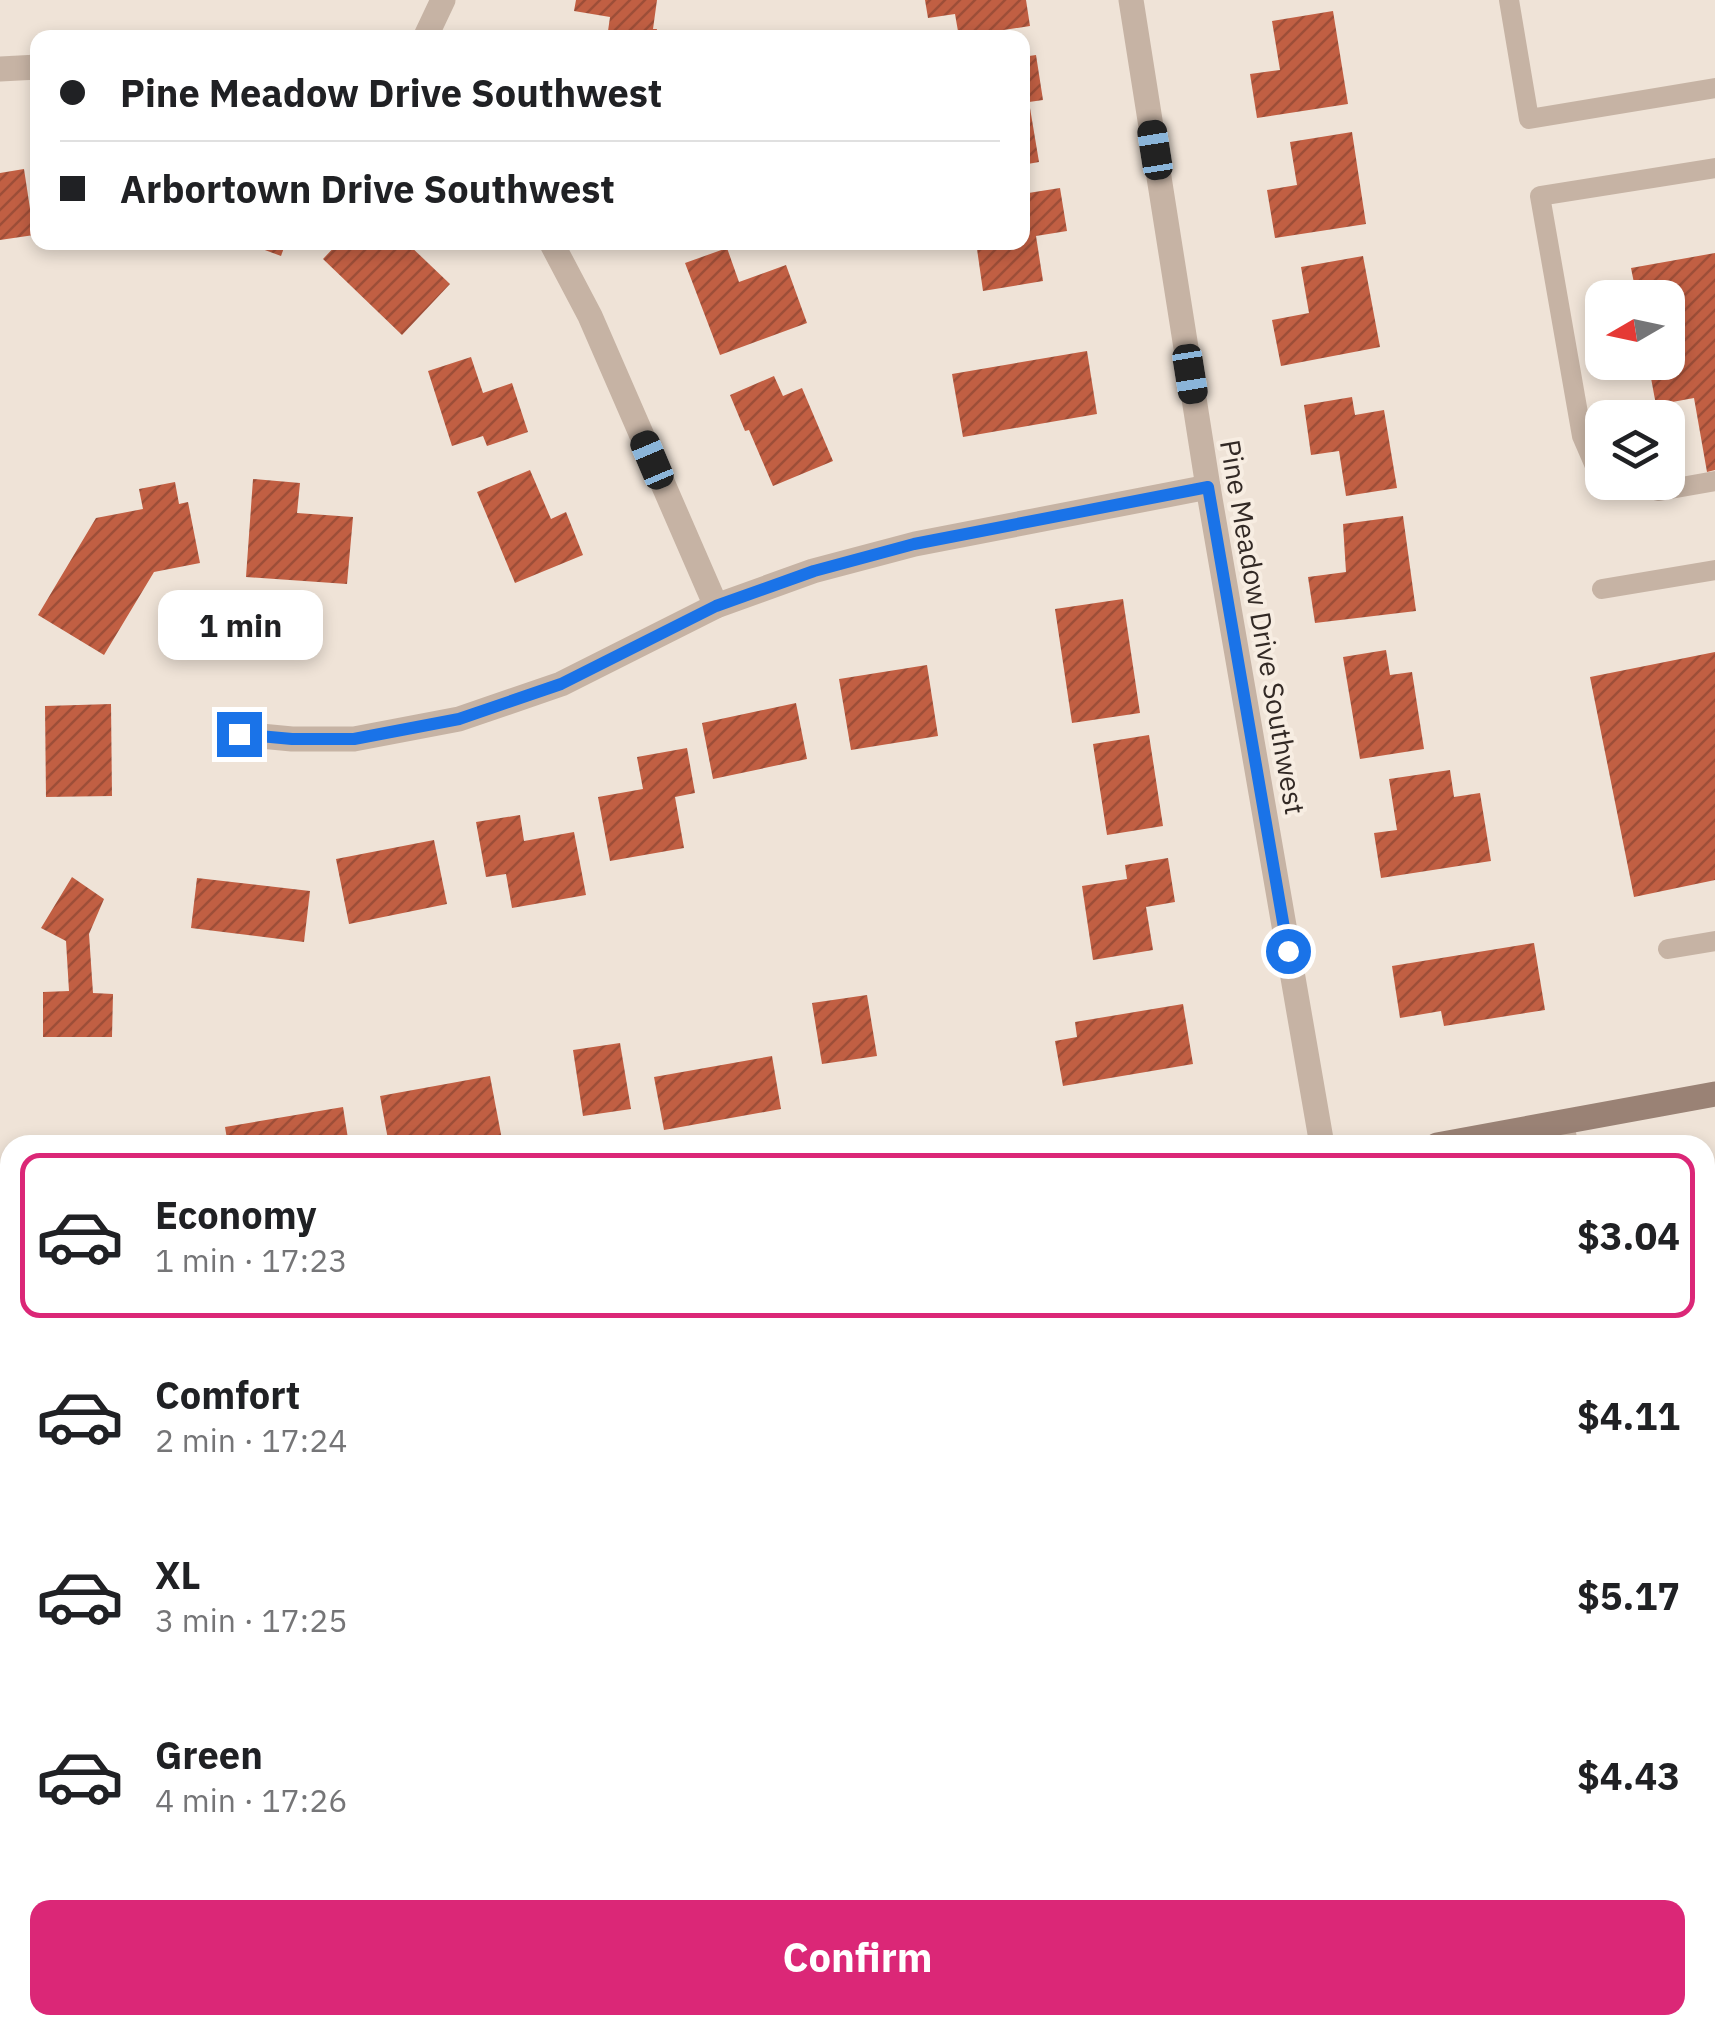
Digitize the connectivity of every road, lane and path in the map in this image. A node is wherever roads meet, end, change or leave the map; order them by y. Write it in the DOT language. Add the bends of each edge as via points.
graph roads {
  1 [pos="443,0"];
  2 [pos="1132,0"];
  3 [pos="1509,0"];
  4 [pos="429,30"];
  5 [pos="30,67"];
  6 [pos="0,69"];
  7 [pos="1715,88"];
  8 [pos="1715,168"];
  9 [pos="556,250"];
  10 [pos="1585,443"];
  11 [pos="1715,481"];
  12 [pos="1208,487"];
  13 [pos="1685,487"];
  14 [pos="1715,570"];
  15 [pos="1602,588"];
  16 [pos="716,606"];
  17 [pos="239,734"];
  18 [pos="1715,941"];
  19 [pos="1668,949"];
  20 [pos="1715,1094"];
  21 [pos="1564,1134"];
  22 [pos="1320,1135"];
  1 -- 4 [label="street"];
  2 -- 12 [label="street, Pine Meadow Drive Southwest"];
  3 -- 7 [label="lane" via="1529,119"];
  5 -- 6 [label="street"];
  8 -- 10 [label="lane" via="1540,196"];
  9 -- 16 [label="street"];
  11 -- 13 [label="lane"];
  12 -- 16 [label="street" via="861,557"];
  12 -- 22 [label="street, Pine Meadow Drive Southwest"];
  14 -- 15 [label="lane"];
  16 -- 17 [label="street" via="561,684 475,714 354,739"];
  18 -- 19 [label="lane"];
  20 -- 21 [label="street"];
}
